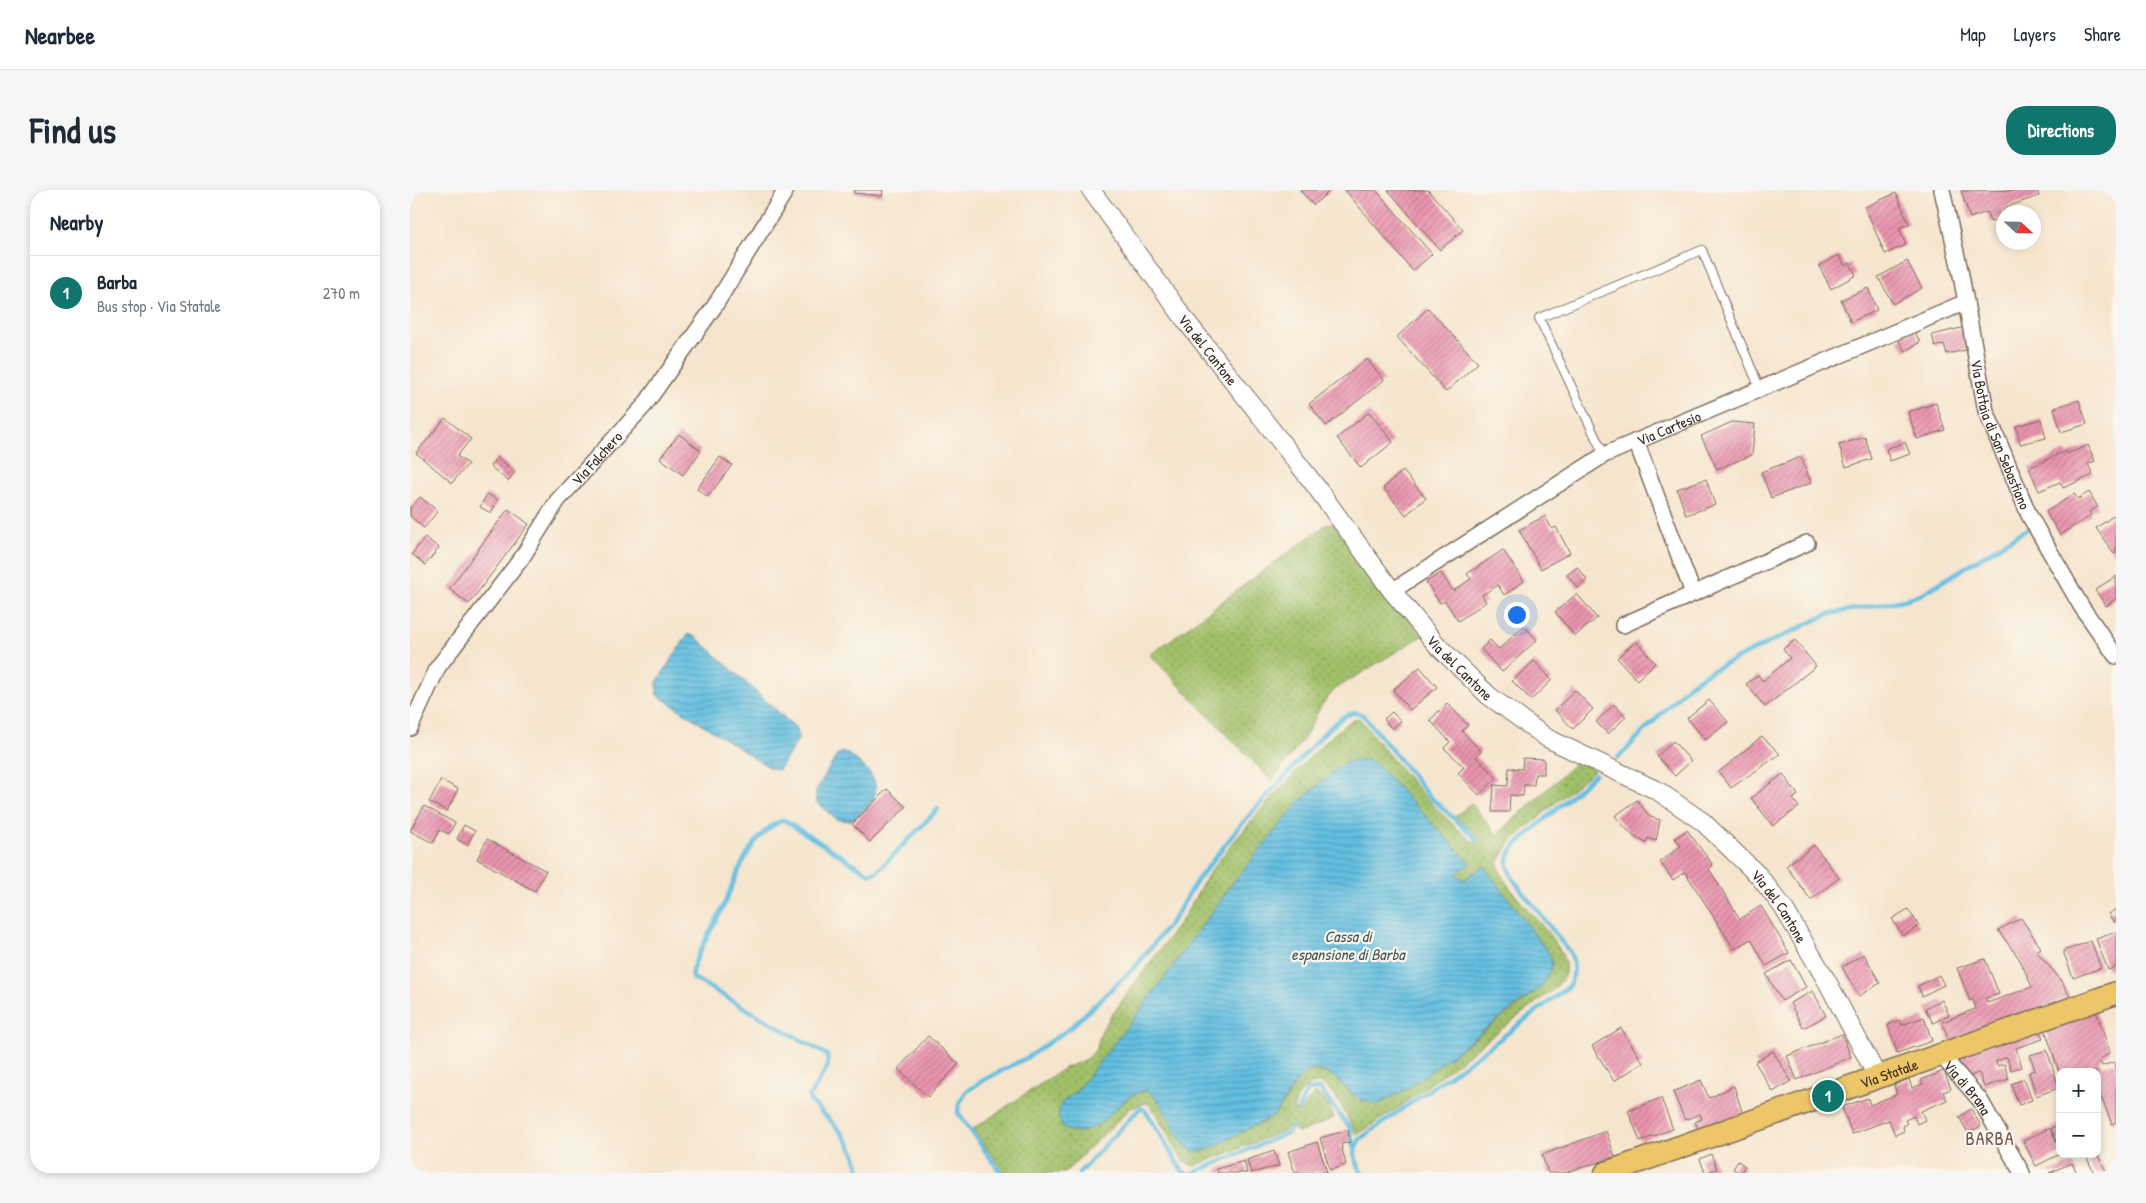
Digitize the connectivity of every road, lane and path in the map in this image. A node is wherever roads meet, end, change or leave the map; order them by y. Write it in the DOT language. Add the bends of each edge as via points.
graph roads {
  1 [pos="786,190"];
  2 [pos="1091,190"];
  3 [pos="1942,190"];
  4 [pos="1966,302"];
  5 [pos="1760,389"];
  6 [pos="1636,441"];
  7 [pos="1604,455"];
  8 [pos="1807,543"];
  9 [pos="1392,591"];
  10 [pos="1693,593"];
  11 [pos="1623,625"];
  12 [pos="2116,656"];
  13 [pos="410,728"];
  14 [pos="2116,993"];
  15 [pos="1941,1055"];
  16 [pos="1878,1078"];
  17 [pos="1606,1173"];
  18 [pos="2022,1173"];
  1 -- 13 [label="street, Via Falchero" via="714,307 644,406 558,500 521,559 438,667"];
  2 -- 9 [label="street, Via del Cantone" via="1186,321 1314,484"];
  3 -- 4 [label="street, Via Bottaia di San Sebastiano"];
  4 -- 5 [label="street, Via Cartesio"];
  4 -- 12 [label="street, Via Bottaia di San Sebastiano" via="1986,412 2028,514 2081,606"];
  5 -- 6 [label="street, Via Cartesio"];
  5 -- 7 [label="lane" via="1702,250 1539,318"];
  6 -- 7 [label="street, Via Cartesio"];
  6 -- 10 [label="street"];
  7 -- 9 [label="street, Via Cartesio"];
  8 -- 10 [label="street"];
  9 -- 16 [label="street, Via del Cantone" via="1437,645 1489,696 1547,738 1658,791 1703,822 1759,876 1783,907 1820,968"];
  10 -- 11 [label="street"];
  14 -- 15 [label="main road, Via Statale"];
  15 -- 16 [label="main road, Via Statale"];
  15 -- 18 [label="street, Via di Brana" via="1980,1100"];
  16 -- 17 [label="main road, Via Statale"];
}
